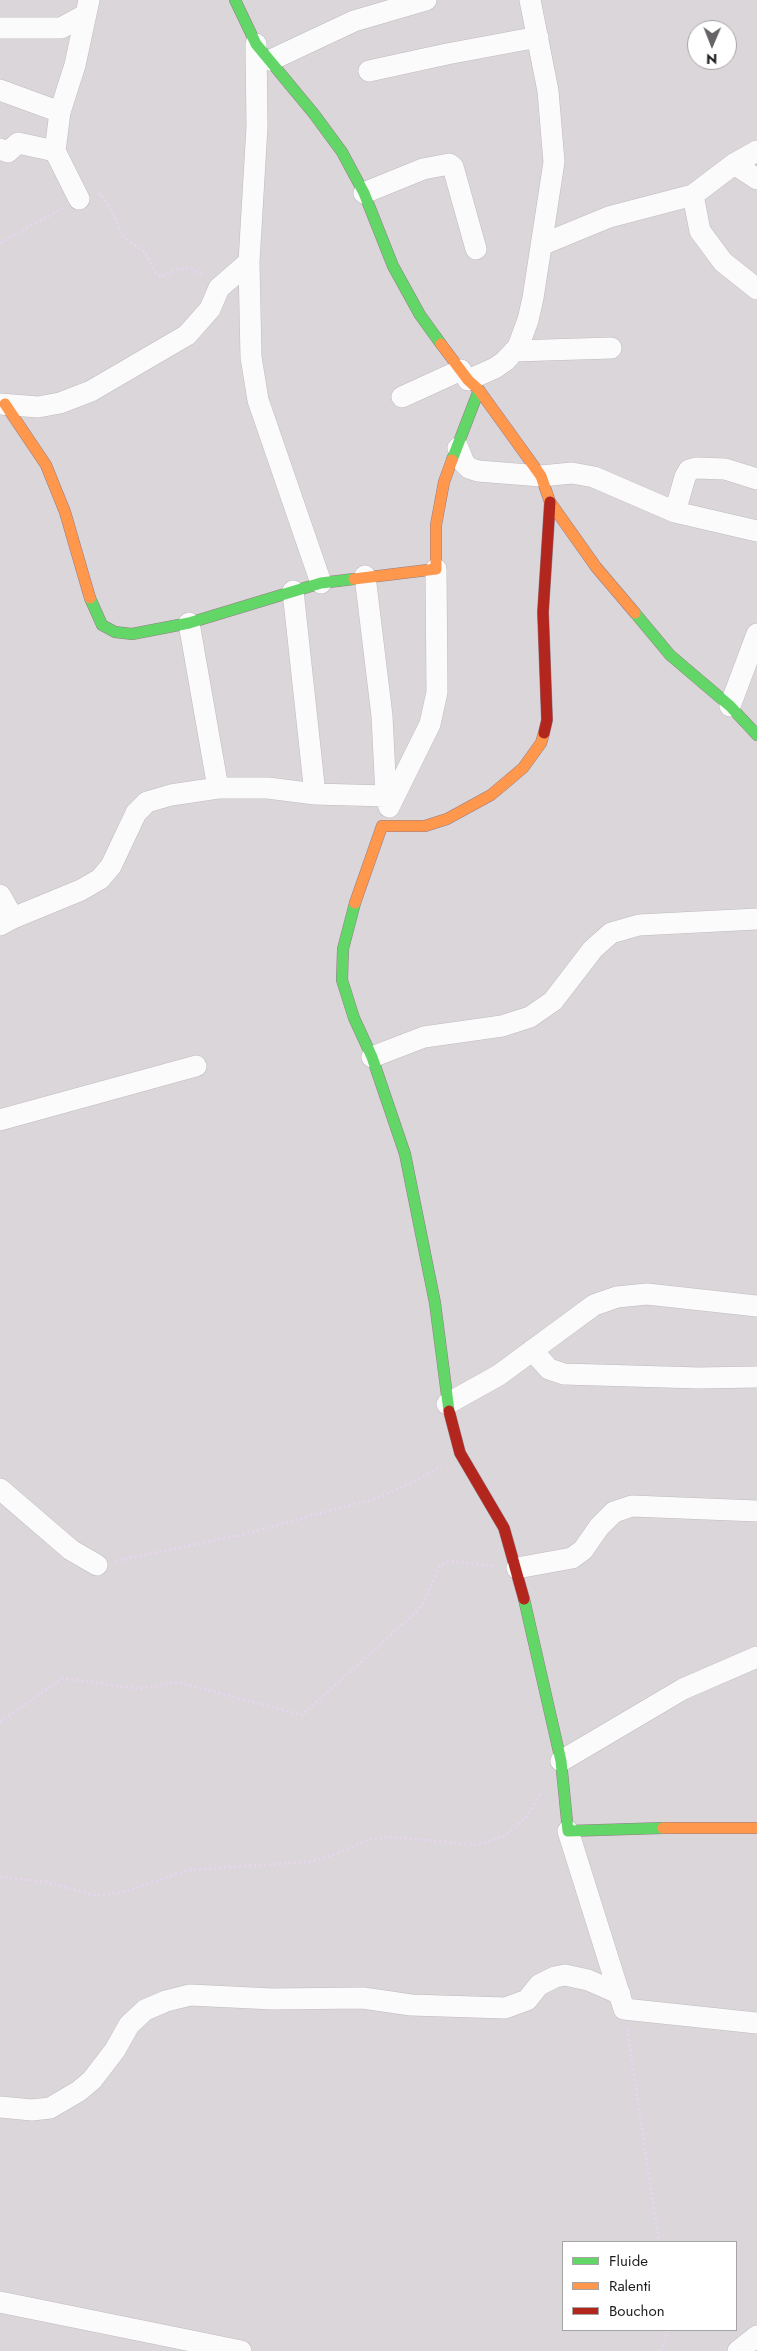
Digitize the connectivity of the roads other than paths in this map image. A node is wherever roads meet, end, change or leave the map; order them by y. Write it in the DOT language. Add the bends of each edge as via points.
graph roads {
  1 [pos="235,0"];
  2 [pos="426,0"];
  3 [pos="530,0"];
  4 [pos="87,7"];
  5 [pos="0,28"];
  6 [pos="538,37"];
  7 [pos="256,44"];
  8 [pos="271,60"];
  9 [pos="368,71"];
  10 [pos="0,90"];
  11 [pos="60,112"];
  12 [pos="0,149"];
  13 [pos="55,151"];
  14 [pos="757,151"];
  15 [pos="734,164"];
  16 [pos="757,179"];
  17 [pos="364,193"];
  18 [pos="693,195"];
  19 [pos="79,199"];
  20 [pos="541,245"];
  21 [pos="476,249"];
  22 [pos="249,262"];
  23 [pos="757,289"];
  24 [pos="610,348"];
  25 [pos="514,351"];
  26 [pos="469,380"];
  27 [pos="402,397"];
  28 [pos="2,404"];
  29 [pos="458,448"];
  30 [pos="541,476"];
  31 [pos="757,479"];
  32 [pos="550,502"];
  33 [pos="675,512"];
  34 [pos="757,531"];
  35 [pos="436,569"];
  36 [pos="365,576"];
  37 [pos="320,582"];
  38 [pos="292,592"];
  39 [pos="189,623"];
  40 [pos="757,634"];
  41 [pos="730,706"];
  42 [pos="757,735"];
  43 [pos="218,788"];
  44 [pos="315,794"];
  45 [pos="386,810"];
  46 [pos="0,895"];
  47 [pos="757,919"];
  48 [pos="6,921"];
  49 [pos="372,1057"];
  50 [pos="196,1066"];
  51 [pos="0,1120"];
  52 [pos="757,1306"];
  53 [pos="532,1350"];
  54 [pos="757,1377"];
  55 [pos="447,1404"];
  56 [pos="0,1489"];
  57 [pos="757,1511"];
  58 [pos="97,1565"];
  59 [pos="517,1568"];
  60 [pos="757,1658"];
  61 [pos="561,1762"];
  62 [pos="568,1831"];
  63 [pos="756,1831"];
  64 [pos="622,2001"];
  65 [pos="757,2023"];
  66 [pos="0,2107"];
  67 [pos="0,2302"];
  68 [pos="757,2336"];
  69 [pos="241,2351"];
  70 [pos="738,2351"];
  1 -- 7 [label="street"];
  2 -- 8 [label="street" via="354,20"];
  3 -- 6 [label="street"];
  4 -- 5 [label="street" via="61,28"];
  4 -- 11 [label="street" via="75,65"];
  6 -- 9 [label="street"];
  6 -- 20 [label="street" via="548,91 554,162"];
  7 -- 8 [label="street"];
  7 -- 22 [label="street" via="257,127"];
  8 -- 17 [label="street" via="342,152"];
  10 -- 11 [label="street"];
  11 -- 13 [label="street"];
  12 -- 13 [label="street" via="8,152 18,143"];
  13 -- 19 [label="street"];
  14 -- 15 [label="street"];
  15 -- 16 [label="street"];
  15 -- 18 [label="street"];
  17 -- 21 [label="street" via="424,169 449,164 455,174"];
  17 -- 26 [label="street" via="393,266 420,315"];
  18 -- 20 [label="street" via="609,218"];
  18 -- 23 [label="street" via="700,231 723,262"];
  20 -- 25 [label="street" via="528,320"];
  22 -- 28 [label="street" via="219,288 210,309 188,335 91,391 60,403 38,407"];
  22 -- 37 [label="street" via="252,357 258,400"];
  24 -- 25 [label="street"];
  25 -- 26 [label="street" via="495,368"];
  26 -- 27 [label="street"];
  26 -- 29 [label="street"];
  26 -- 30 [label="street"];
  28 -- 39 [label="street" via="46,465 65,512 93,608 102,625 115,632 132,634"];
  29 -- 30 [label="street" via="468,468"];
  29 -- 35 [label="street" via="444,482 436,525"];
  30 -- 32 [label="street"];
  30 -- 33 [label="street" via="572,473 594,477"];
  31 -- 33 [label="street" via="725,469 689,470"];
  32 -- 41 [label="street" via="596,567 670,655"];
  32 -- 45 [label="street" via="542,612 547,720 541,743 523,768 491,795 447,819 425,826"];
  33 -- 34 [label="street"];
  35 -- 36 [label="street"];
  35 -- 45 [label="street" via="437,692 430,724"];
  36 -- 37 [label="street"];
  36 -- 45 [label="street" via="382,716"];
  37 -- 38 [label="street"];
  38 -- 39 [label="street"];
  38 -- 44 [label="street"];
  39 -- 43 [label="street"];
  40 -- 41 [label="street"];
  41 -- 42 [label="street"];
  43 -- 44 [label="street" via="268,788"];
  43 -- 48 [label="street" via="147,802 136,813 111,866 100,879"];
  44 -- 45 [label="street"];
  45 -- 49 [label="street" via="361,882 343,949 342,980 354,1018"];
  46 -- 48 [label="street"];
  47 -- 49 [label="street" via="639,925 611,933 593,949 553,1001 530,1017 502,1026 424,1037"];
  49 -- 55 [label="street" via="407,1164 435,1302"];
  50 -- 51 [label="street"];
  52 -- 53 [label="street" via="647,1294 617,1297 594,1305"];
  53 -- 54 [label="street" via="549,1369 564,1374"];
  53 -- 55 [label="street" via="499,1375"];
  55 -- 59 [label="street" via="460,1454 504,1528"];
  56 -- 58 [label="street" via="70,1550"];
  57 -- 59 [label="street" via="632,1506 614,1512 583,1550 572,1558"];
  59 -- 61 [label="street"];
  60 -- 61 [label="street" via="682,1689"];
  61 -- 62 [label="street"];
  62 -- 63 [label="street" via="626,1828"];
  62 -- 64 [label="street"];
  64 -- 65 [label="street"];
  64 -- 66 [label="street" via="588,1980 565,1975 539,1984 527,2000 505,2008 411,2005 363,1998 273,2000 190,1995 145,2010 128,2025 115,2050 92,2080 79,2091 50,2108"];
  67 -- 69 [label="street"];
  68 -- 70 [label="street"];
}
